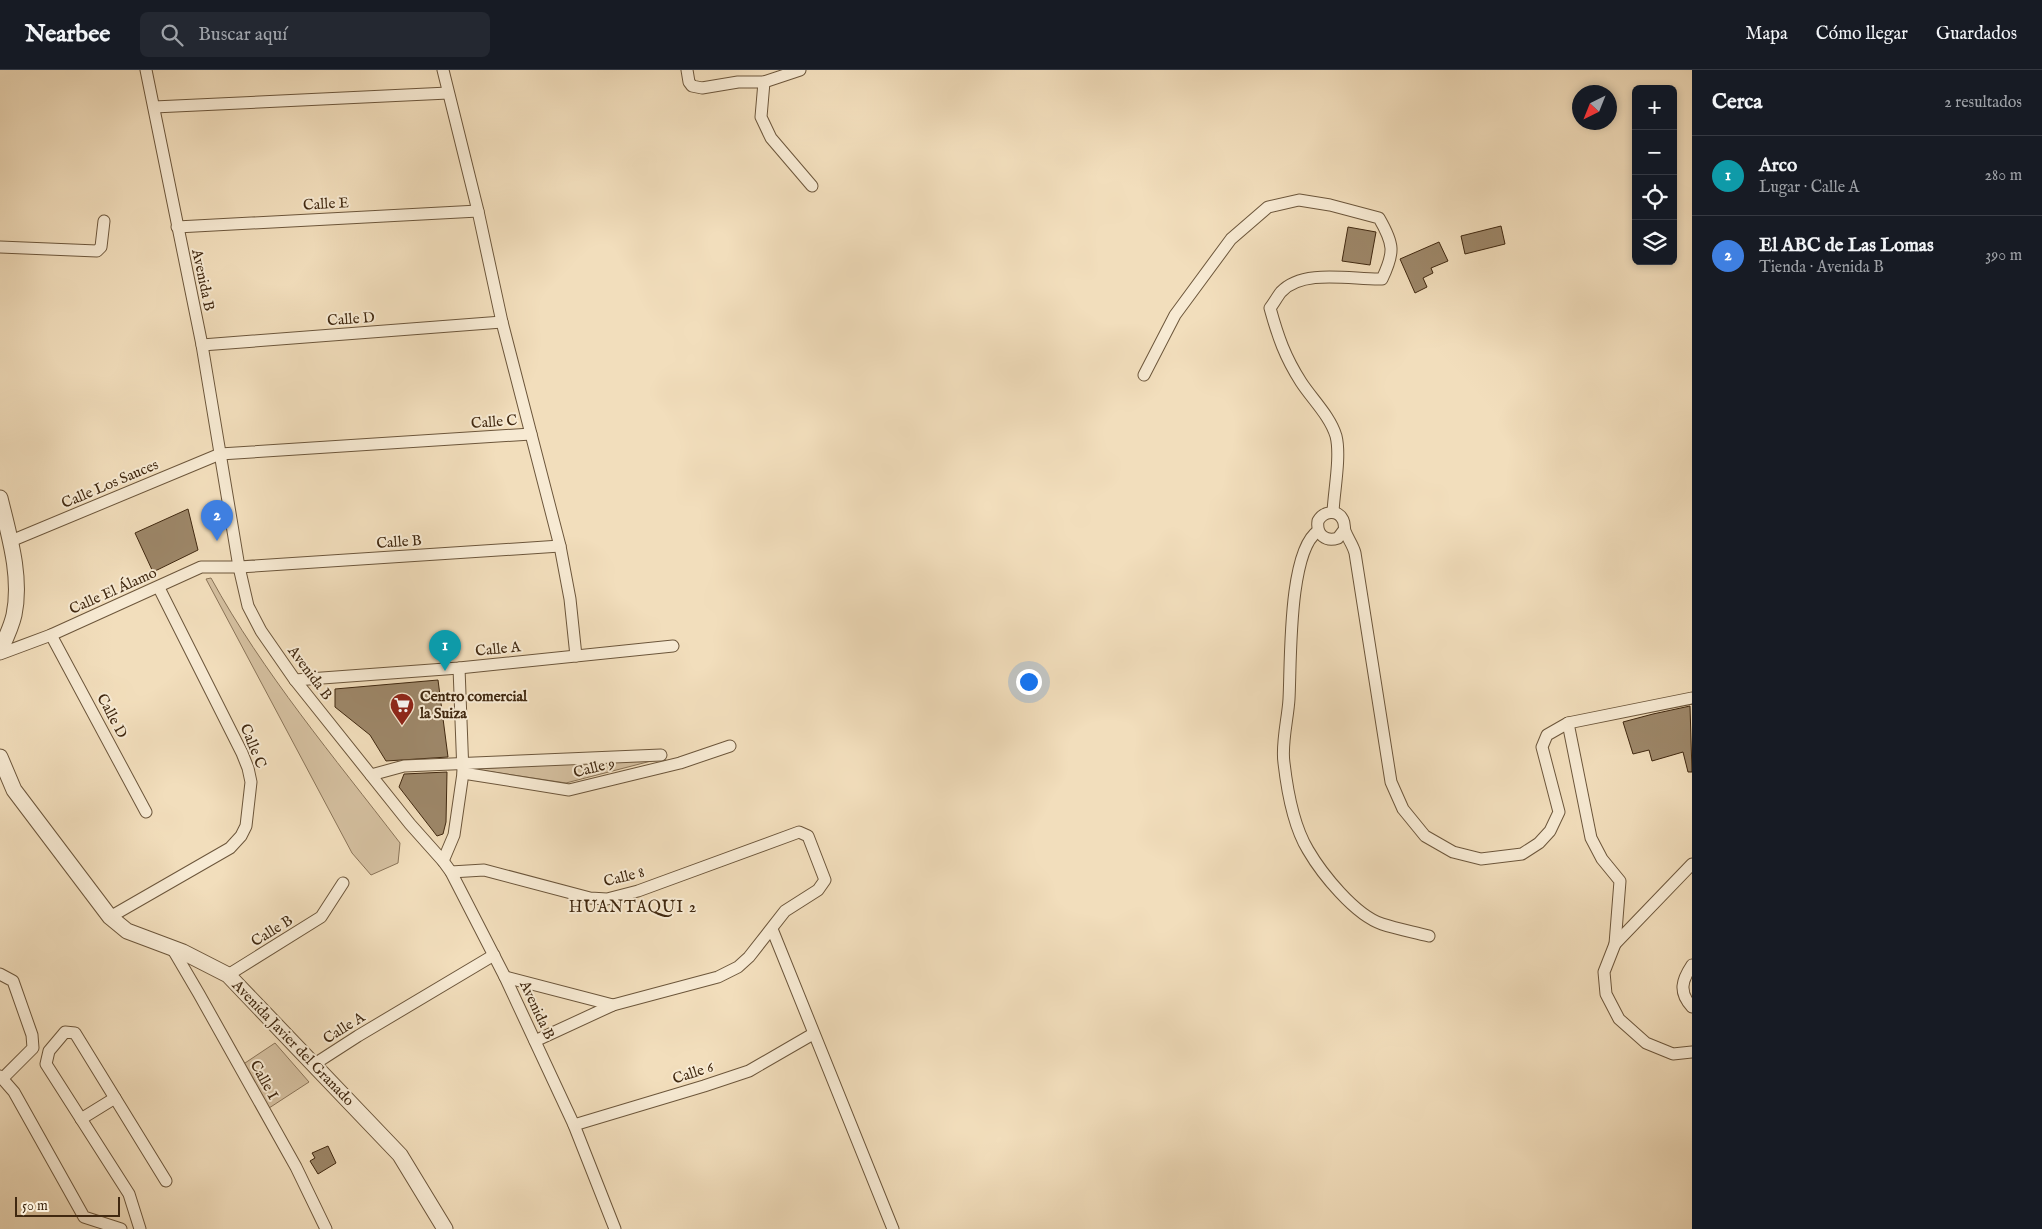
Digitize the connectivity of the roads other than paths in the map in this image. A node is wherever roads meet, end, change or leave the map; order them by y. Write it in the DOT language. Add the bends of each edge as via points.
graph roads {
  1 [pos="146,70"];
  2 [pos="443,70"];
  3 [pos="687,70"];
  4 [pos="800,70"];
  5 [pos="764,82"];
  6 [pos="448,93"];
  7 [pos="154,107"];
  8 [pos="812,186"];
  9 [pos="478,212"];
  10 [pos="104,221"];
  11 [pos="177,227"];
  12 [pos="0,247"];
  13 [pos="502,322"];
  14 [pos="202,345"];
  15 [pos="1144,375"];
  16 [pos="531,434"];
  17 [pos="220,454"];
  18 [pos="0,498"];
  19 [pos="1333,512"];
  20 [pos="1344,530"];
  21 [pos="1318,531"];
  22 [pos="11,541"];
  23 [pos="560,546"];
  24 [pos="239,567"];
  25 [pos="159,588"];
  26 [pos="51,635"];
  27 [pos="673,646"];
  28 [pos="0,653"];
  29 [pos="576,656"];
  30 [pos="459,668"];
  31 [pos="295,680"];
  32 [pos="1692,698"];
  33 [pos="1568,723"];
  34 [pos="730,746"];
  35 [pos="661,755"];
  36 [pos="0,757"];
  37 [pos="463,768"];
  38 [pos="371,775"];
  39 [pos="146,812"];
  40 [pos="443,861"];
  41 [pos="1692,864"];
  42 [pos="451,872"];
  43 [pos="343,883"];
  44 [pos="110,917"];
  45 [pos="772,929"];
  46 [pos="1430,936"];
  47 [pos="1615,944"];
  48 [pos="172,948"];
  49 [pos="494,955"];
  50 [pos="1692,965"];
  51 [pos="0,974"];
  52 [pos="228,975"];
  53 [pos="506,977"];
  54 [pos="613,1005"];
  55 [pos="1692,1007"];
  56 [pos="813,1034"];
  57 [pos="535,1041"];
  58 [pos="1692,1052"];
  59 [pos="313,1065"];
  60 [pos="1,1077"];
  61 [pos="115,1098"];
  62 [pos="81,1119"];
  63 [pos="574,1125"];
  64 [pos="166,1181"];
  65 [pos="121,1229"];
  66 [pos="140,1229"];
  67 [pos="326,1229"];
  68 [pos="445,1229"];
  69 [pos="615,1229"];
  70 [pos="893,1229"];
  1 -- 7 [label="street, Avenida B"];
  2 -- 6 [label="street"];
  3 -- 5 [label="street" via="692,86 702,88 738,82"];
  4 -- 5 [label="street"];
  5 -- 8 [label="street" via="761,117 770,138"];
  6 -- 7 [label="street"];
  6 -- 9 [label="street"];
  7 -- 11 [label="street, Avenida B"];
  9 -- 11 [label="street, Calle E"];
  9 -- 13 [label="street"];
  10 -- 12 [label="street" via="101,248 97,251"];
  11 -- 14 [label="street, Avenida B"];
  13 -- 14 [label="street, Calle D"];
  13 -- 16 [label="street"];
  14 -- 17 [label="street, Avenida B"];
  15 -- 19 [label="street" via="1175,315 1231,238 1268,207 1299,200 1379,218 1390,236 1392,258 1382,279 1322,276 1295,282 1281,292 1270,308 1279,341 1336,437 1338,454"];
  16 -- 17 [label="street, Calle C"];
  16 -- 23 [label="street"];
  17 -- 22 [label="street, Calle Los Sauces"];
  17 -- 24 [label="street, Avenida B"];
  18 -- 22 [label="street"];
  19 -- 20 [label="street" via="1344,521"];
  19 -- 21 [label="street" via="1320,517"];
  20 -- 21 [label="street" via="1334,539 1324,538"];
  20 -- 33 [label="street" via="1355,553 1391,782 1403,809 1425,836 1453,852 1481,859 1522,854 1539,843 1550,831 1559,812 1542,747 1547,735"];
  21 -- 46 [label="street" via="1304,549 1290,633 1289,699 1283,761 1295,816 1307,849 1335,889 1380,924"];
  22 -- 28 [label="street" via="16,604"];
  23 -- 24 [label="street, Calle B"];
  23 -- 29 [label="street"];
  24 -- 25 [label="street, Calle El Álamo" via="201,567"];
  24 -- 31 [label="street, Avenida B" via="248,606"];
  25 -- 26 [label="street, Calle El Álamo"];
  25 -- 44 [label="street, Calle C" via="242,753 251,782 250,803 246,826 230,848"];
  26 -- 28 [label="street, Calle El Álamo"];
  26 -- 39 [label="street, Calle D"];
  27 -- 29 [label="street, Calle A"];
  29 -- 30 [label="street, Calle A"];
  30 -- 31 [label="street, Calle A"];
  30 -- 37 [label="street"];
  31 -- 38 [label="street, Avenida B"];
  32 -- 33 [label="street"];
  33 -- 47 [label="street" via="1591,838 1620,882"];
  34 -- 37 [label="street, Calle 9" via="680,763 569,790"];
  35 -- 37 [label="street"];
  36 -- 44 [label="street, Avenida Javier del Granado" via="14,790"];
  37 -- 38 [label="street" via="404,766"];
  37 -- 40 [label="street" via="454,836"];
  38 -- 40 [label="street, Avenida B"];
  40 -- 42 [label="street, Avenida B"];
  41 -- 47 [label="street"];
  42 -- 45 [label="street, Calle 8" via="484,870 590,898 607,899 638,891 799,832 808,836 825,880 818,890 785,911"];
  42 -- 49 [label="street, Avenida B"];
  43 -- 52 [label="street, Calle B" via="321,917"];
  44 -- 48 [label="street, Avenida Javier del Granado" via="127,931"];
  45 -- 54 [label="street" via="738,967 718,977"];
  45 -- 56 [label="street"];
  47 -- 58 [label="street" via="1604,972 1606,994 1618,1019 1646,1043 1672,1054"];
  48 -- 52 [label="street, Avenida Javier del Granado"];
  48 -- 67 [label="street, Calle I" via="296,1167"];
  49 -- 53 [label="street, Avenida B"];
  49 -- 59 [label="street, Calle A"];
  50 -- 55 [label="street" via="1683,979 1683,991"];
  51 -- 60 [label="street" via="13,981 32,1035 33,1048"];
  52 -- 59 [label="street, Avenida Javier del Granado"];
  53 -- 54 [label="street"];
  53 -- 57 [label="street, Avenida B"];
  54 -- 57 [label="street"];
  56 -- 63 [label="street, Calle 6" via="749,1071"];
  56 -- 70 [label="street"];
  57 -- 63 [label="street, Avenida B"];
  59 -- 68 [label="street, Avenida Javier del Granado" via="400,1155"];
  60 -- 65 [label="street" via="14,1092 84,1217"];
  61 -- 62 [label="street"];
  61 -- 62 [label="street" via="75,1033 65,1032 49,1051 46,1064"];
  61 -- 64 [label="street"];
  62 -- 66 [label="street" via="129,1194"];
  63 -- 69 [label="street, Avenida B"];
}
